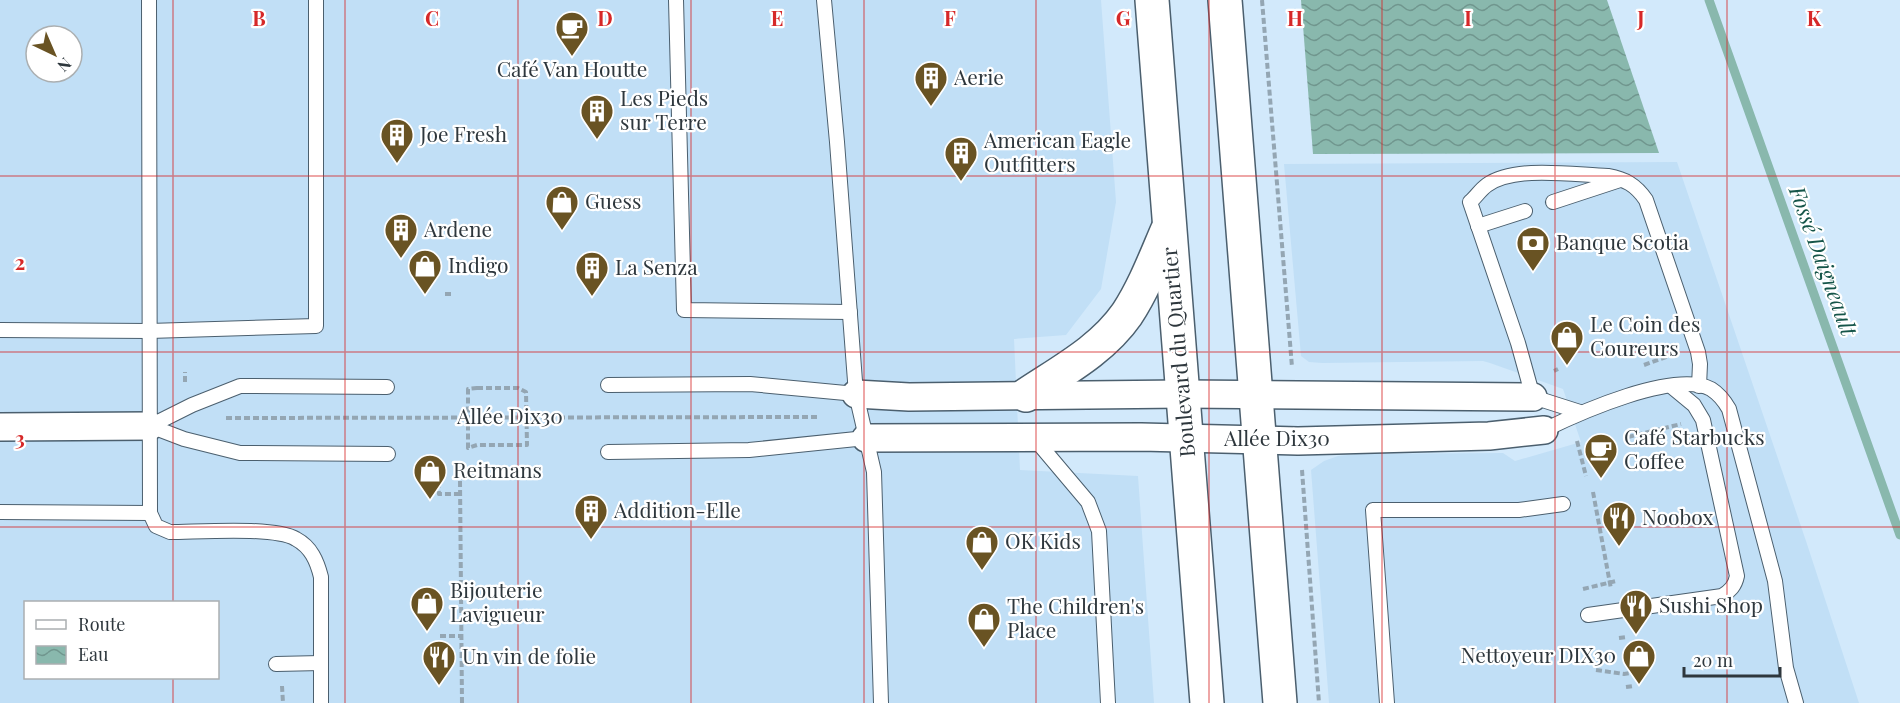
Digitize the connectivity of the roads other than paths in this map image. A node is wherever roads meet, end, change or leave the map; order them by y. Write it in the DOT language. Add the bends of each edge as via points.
graph roads {
  1 [pos="149,0"];
  2 [pos="316,0"];
  3 [pos="676,0"];
  4 [pos="824,0"];
  5 [pos="1152,0"];
  6 [pos="1225,0"];
  7 [pos="1622,179"];
  8 [pos="1553,202"];
  9 [pos="1525,211"];
  10 [pos="1169,226"];
  11 [pos="1478,226"];
  12 [pos="850,312"];
  13 [pos="0,330"];
  14 [pos="149,331"];
  15 [pos="608,385"];
  16 [pos="1671,386"];
  17 [pos="1699,386"];
  18 [pos="387,387"];
  19 [pos="856,394"];
  20 [pos="1026,394"];
  21 [pos="1183,394"];
  22 [pos="1256,395"];
  23 [pos="1533,397"];
  24 [pos="1580,412"];
  25 [pos="150,426"];
  26 [pos="0,427"];
  27 [pos="1544,430"];
  28 [pos="866,438"];
  29 [pos="1034,438"];
  30 [pos="1186,438"];
  31 [pos="1259,440"];
  32 [pos="608,452"];
  33 [pos="388,454"];
  34 [pos="1563,504"];
  35 [pos="0,512"];
  36 [pos="150,513"];
  37 [pos="1588,615"];
  38 [pos="321,663"];
  39 [pos="276,664"];
  40 [pos="321,703"];
  41 [pos="881,703"];
  42 [pos="1108,703"];
  43 [pos="1207,703"];
  44 [pos="1280,703"];
  45 [pos="1387,703"];
  46 [pos="1796,703"];
  1 -- 14 [label="lane"];
  2 -- 14 [label="lane" via="316,326"];
  3 -- 12 [label="lane" via="684,310"];
  4 -- 12 [label="lane"];
  5 -- 10 [label="main road, Boulevard du Quartier"];
  6 -- 22 [label="main road"];
  7 -- 8 [label="lane"];
  7 -- 11 [label="lane" via="1519,174 1498,179 1470,202"];
  7 -- 17 [label="lane" via="1635,186 1646,200 1698,352"];
  9 -- 11 [label="lane"];
  10 -- 20 [label="main road" via="1126,315 1084,357"];
  10 -- 21 [label="main road, Boulevard du Quartier"];
  11 -- 23 [label="lane"];
  12 -- 19 [label="lane"];
  13 -- 14 [label="lane"];
  14 -- 25 [label="lane"];
  15 -- 19 [label="lane" via="750,384"];
  16 -- 17 [label="lane"];
  16 -- 24 [label="lane"];
  16 -- 37 [label="lane" via="1694,405 1703,420 1736,582 1722,596"];
  17 -- 46 [label="lane" via="1719,396 1729,410 1775,581 1786,668"];
  18 -- 25 [label="lane" via="240,386"];
  19 -- 20 [label="street, Allée Dix30"];
  19 -- 28 [label="lane"];
  20 -- 21 [label="street, Allée Dix30"];
  21 -- 22 [label="street, Allée Dix30"];
  21 -- 30 [label="main road, Boulevard du Quartier"];
  22 -- 23 [label="street, Allée Dix30"];
  22 -- 31 [label="main road"];
  23 -- 24 [label="lane"];
  24 -- 27 [label="lane"];
  25 -- 26 [label="street"];
  25 -- 33 [label="lane" via="240,453"];
  25 -- 36 [label="lane"];
  27 -- 31 [label="street, Allée Dix30" via="1489,436"];
  28 -- 29 [label="street, Allée Dix30"];
  28 -- 32 [label="lane" via="749,450"];
  28 -- 41 [label="lane" via="874,472"];
  29 -- 30 [label="street, Allée Dix30"];
  29 -- 42 [label="lane" via="1088,502 1099,531"];
  30 -- 31 [label="street, Allée Dix30"];
  30 -- 43 [label="main road, Boulevard du Quartier"];
  31 -- 44 [label="main road"];
  34 -- 45 [label="lane" via="1520,510 1373,510"];
  35 -- 36 [label="lane"];
  36 -- 38 [label="lane" via="156,526 170,532 273,532 304,544 317,562 321,577"];
  38 -- 39 [label="lane"];
  38 -- 40 [label="lane"];
}
